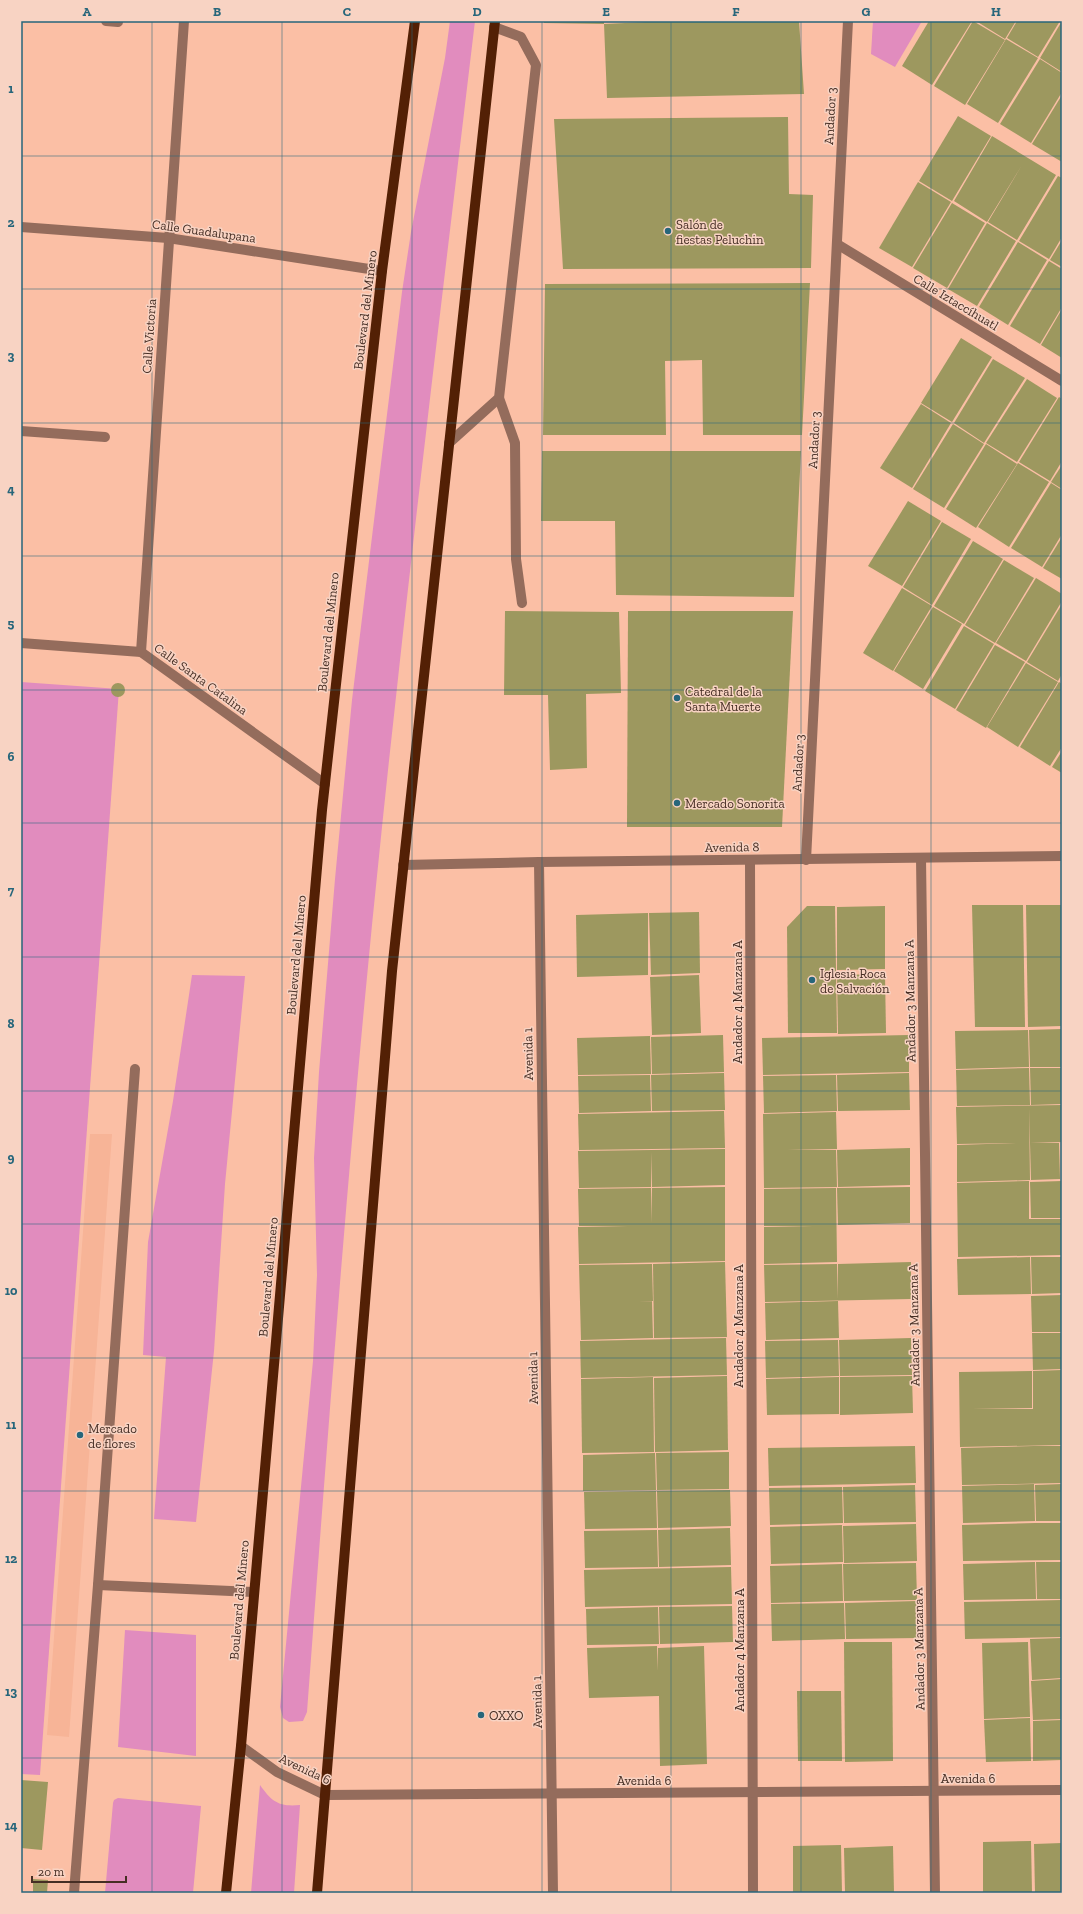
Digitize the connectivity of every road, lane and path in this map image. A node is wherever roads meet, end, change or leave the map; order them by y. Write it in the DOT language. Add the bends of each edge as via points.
graph roads {
  1 [pos="106,21"];
  2 [pos="184,21"];
  3 [pos="415,21"];
  4 [pos="848,21"];
  5 [pos="118,22"];
  6 [pos="494,24"];
  7 [pos="21,227"];
  8 [pos="168,238"];
  9 [pos="837,244"];
  10 [pos="382,271"];
  11 [pos="1062,381"];
  12 [pos="499,398"];
  13 [pos="21,431"];
  14 [pos="105,437"];
  15 [pos="449,443"];
  16 [pos="522,603"];
  17 [pos="21,643"];
  18 [pos="141,652"];
  19 [pos="324,784"];
  20 [pos="1062,856"];
  21 [pos="921,858"];
  22 [pos="750,860"];
  23 [pos="806,860"];
  24 [pos="539,862"];
  25 [pos="403,865"];
  26 [pos="135,1069"];
  27 [pos="98,1585"];
  28 [pos="253,1592"];
  29 [pos="240,1746"];
  30 [pos="1062,1790"];
  31 [pos="934,1791"];
  32 [pos="752,1792"];
  33 [pos="552,1793"];
  34 [pos="325,1795"];
  35 [pos="74,1893"];
  36 [pos="226,1893"];
  37 [pos="317,1893"];
  38 [pos="553,1893"];
  39 [pos="753,1893"];
  40 [pos="936,1893"];
  1 -- 5 [label="street"];
  2 -- 8 [label="street, Calle Victoria"];
  3 -- 10 [label="main road, Boulevard del Minero"];
  4 -- 9 [label="street, Andador 3"];
  6 -- 12 [label="street" via="521,37 536,65"];
  6 -- 15 [label="main road"];
  7 -- 8 [label="street, Calle Guadalupana"];
  8 -- 10 [label="street, Calle Guadalupana"];
  8 -- 18 [label="street, Calle Victoria"];
  9 -- 11 [label="street, Calle Iztaccíhuatl"];
  9 -- 23 [label="street, Andador 3"];
  10 -- 19 [label="main road, Boulevard del Minero"];
  12 -- 15 [label="street"];
  12 -- 16 [label="street" via="515,443 516,559"];
  13 -- 14 [label="street"];
  15 -- 25 [label="main road"];
  17 -- 18 [label="street, Calle Santa Catalina"];
  18 -- 19 [label="street, Calle Santa Catalina"];
  19 -- 28 [label="main road, Boulevard del Minero"];
  20 -- 21 [label="street, Avenida 8"];
  21 -- 23 [label="street, Avenida 8"];
  21 -- 31 [label="street, Andador 3 Manzana A"];
  22 -- 23 [label="street, Avenida 8"];
  22 -- 24 [label="street, Avenida 8"];
  22 -- 32 [label="street, Andador 4 Manzana A"];
  24 -- 25 [label="street, Avenida 8"];
  24 -- 33 [label="street, Avenida 1"];
  25 -- 34 [label="main road" via="392,971"];
  26 -- 27 [label="street"];
  27 -- 28 [label="street"];
  27 -- 35 [label="street"];
  28 -- 29 [label="main road, Boulevard del Minero"];
  29 -- 34 [label="street, Avenida 6" via="276,1772"];
  29 -- 36 [label="main road, Boulevard del Minero"];
  30 -- 31 [label="street, Avenida 6"];
  31 -- 32 [label="street, Avenida 6"];
  31 -- 40 [label="street, Andador 3 Manzana A"];
  32 -- 33 [label="street, Avenida 6"];
  32 -- 39 [label="street, Andador 4 Manzana A"];
  33 -- 34 [label="street, Avenida 6"];
  33 -- 38 [label="street, Avenida 1"];
  34 -- 37 [label="main road"];
}
